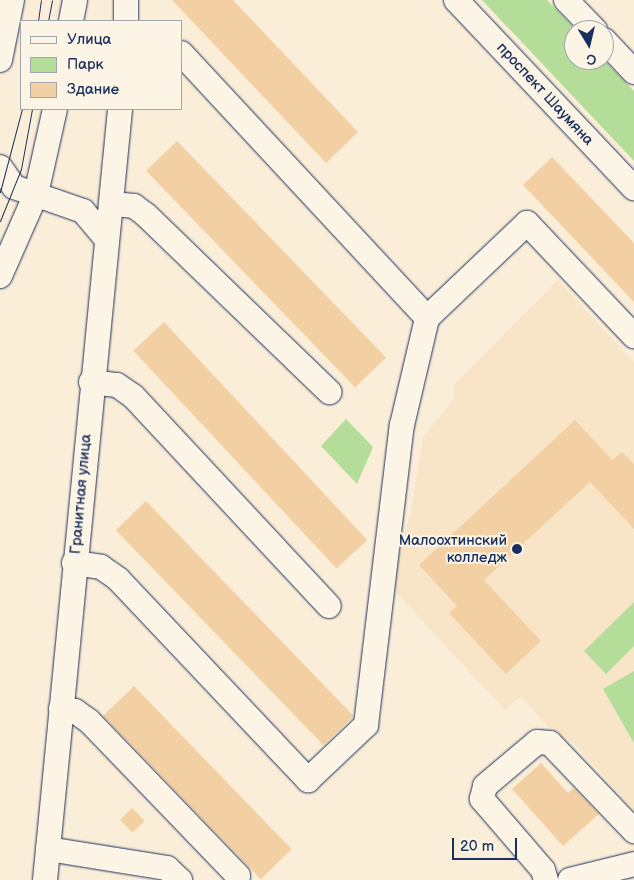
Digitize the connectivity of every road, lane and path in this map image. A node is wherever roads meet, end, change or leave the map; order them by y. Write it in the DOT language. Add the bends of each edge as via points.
graph roads {
  1 [pos="12,0"];
  2 [pos="75,0"];
  3 [pos="126,0"];
  4 [pos="456,0"];
  5 [pos="566,0"];
  6 [pos="71,20"];
  7 [pos="126,20"];
  8 [pos="585,20"];
  9 [pos="614,51"];
  10 [pos="182,54"];
  11 [pos="0,60"];
  12 [pos="634,72"];
  13 [pos="55,110"];
  14 [pos="120,110"];
  15 [pos="0,167"];
  16 [pos="634,188"];
  17 [pos="36,194"];
  18 [pos="112,204"];
  19 [pos="104,237"];
  20 [pos="0,276"];
  21 [pos="427,318"];
  22 [pos="634,336"];
  23 [pos="91,382"];
  24 [pos="330,392"];
  25 [pos="74,563"];
  26 [pos="328,606"];
  27 [pos="61,708"];
  28 [pos="634,831"];
  29 [pos="48,848"];
  30 [pos="631,870"];
  31 [pos="238,876"];
  32 [pos="45,880"];
  33 [pos="180,880"];
  34 [pos="546,880"];
  35 [pos="570,880"];
  1 -- 11 [label="street"];
  2 -- 6 [label="street"];
  3 -- 7 [label="street"];
  4 -- 16 [label="street, проспект Шаумяна"];
  5 -- 8 [label="street"];
  9 -- 12 [label="street"];
  10 -- 21 [label="street"];
  13 -- 17 [label="street"];
  14 -- 18 [label="street, Гранитная улица"];
  15 -- 17 [label="street" via="14,187"];
  17 -- 19 [label="street" via="83,211"];
  17 -- 20 [label="street"];
  18 -- 19 [label="street, Гранитная улица"];
  18 -- 24 [label="street" via="134,206 146,215"];
  19 -- 23 [label="street, Гранитная улица"];
  21 -- 22 [label="street" via="527,223"];
  21 -- 25 [label="street" via="402,425 366,725 308,780 118,579 101,567"];
  23 -- 25 [label="street, Гранитная улица"];
  23 -- 26 [label="street" via="117,385 133,396"];
  25 -- 27 [label="street, Гранитная улица"];
  27 -- 29 [label="street, Гранитная улица"];
  27 -- 31 [label="street" via="75,711 89,721"];
  28 -- 34 [label="street" via="550,742 537,742 485,786 482,798 543,870"];
  29 -- 32 [label="street, Гранитная улица"];
  29 -- 33 [label="street" via="167,868"];
  30 -- 35 [label="street"];
}
